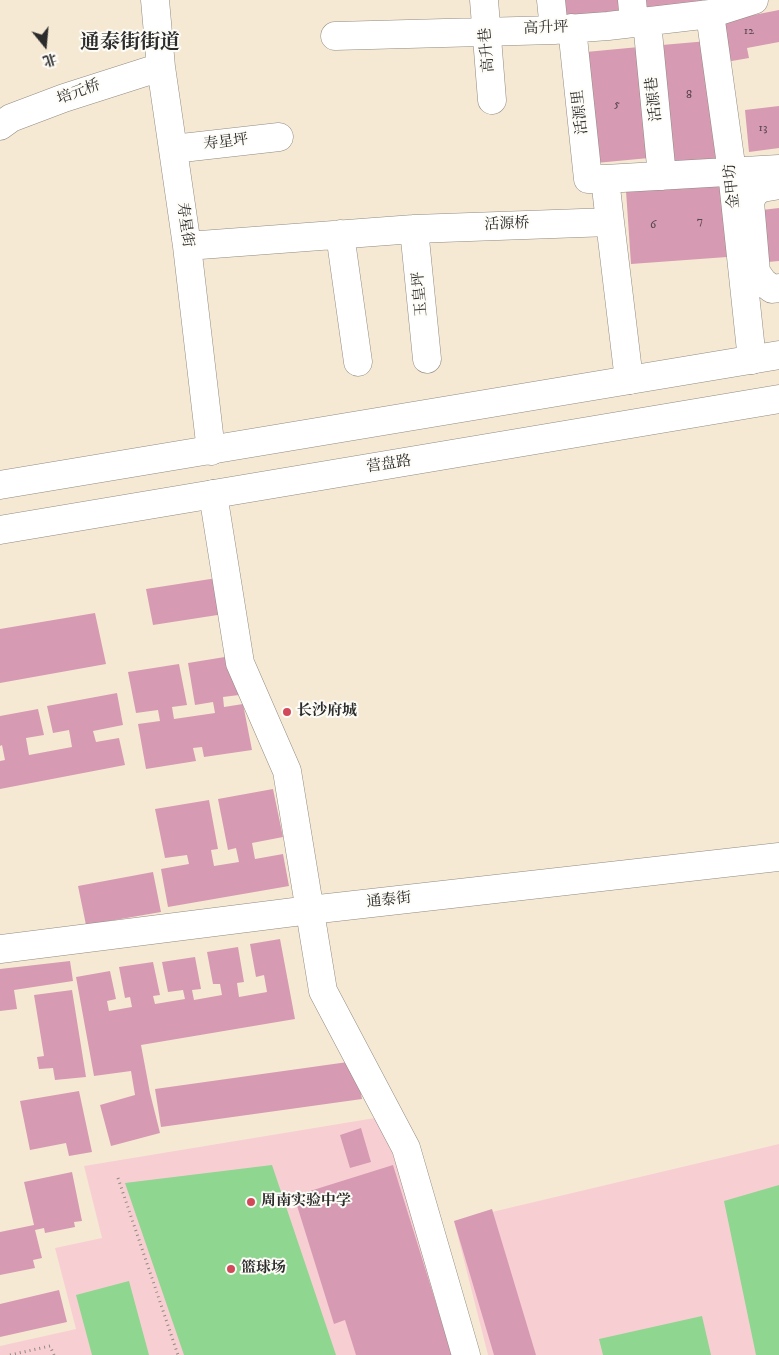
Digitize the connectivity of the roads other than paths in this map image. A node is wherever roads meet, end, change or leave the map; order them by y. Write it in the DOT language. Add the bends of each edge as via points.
graph roads {
  1 [pos="156,0"];
  2 [pos="484,0"];
  3 [pos="551,0"];
  4 [pos="754,0"];
  5 [pos="710,14"];
  6 [pos="638,15"];
  7 [pos="563,29"];
  8 [pos="486,32"];
  9 [pos="335,36"];
  10 [pos="162,67"];
  11 [pos="492,100"];
  12 [pos="1,122"];
  13 [pos="279,137"];
  14 [pos="173,149"];
  15 [pos="779,169"];
  16 [pos="732,172"];
  17 [pos="662,176"];
  18 [pos="605,179"];
  19 [pos="779,185"];
  20 [pos="610,222"];
  21 [pos="414,228"];
  22 [pos="340,234"];
  23 [pos="187,246"];
  24 [pos="779,288"];
  25 [pos="779,355"];
  26 [pos="427,359"];
  27 [pos="752,360"];
  28 [pos="358,362"];
  29 [pos="629,380"];
  30 [pos="779,399"];
  31 [pos="211,451"];
  32 [pos="0,486"];
  33 [pos="214,494"];
  34 [pos="0,530"];
  35 [pos="779,857"];
  36 [pos="310,910"];
  37 [pos="0,949"];
  38 [pos="466,1355"];
  1 -- 10 [label="street, 寿星街"];
  2 -- 8 [label="street, 高升巷"];
  3 -- 7 [label="street"];
  4 -- 5 [label="street, 高升坪"];
  5 -- 6 [label="street, 高升坪"];
  5 -- 16 [label="street, 金甲坊"];
  6 -- 7 [label="street, 高升坪"];
  6 -- 17 [label="street, 活源巷"];
  7 -- 8 [label="street, 高升坪"];
  7 -- 18 [label="street, 活源里" via="588,179"];
  8 -- 9 [label="street, 高升坪"];
  8 -- 11 [label="street, 高升巷"];
  10 -- 12 [label="street, 培元桥"];
  10 -- 14 [label="street, 寿星街"];
  13 -- 14 [label="street, 寿星坪"];
  14 -- 23 [label="street, 寿星街"];
  15 -- 16 [label="street"];
  16 -- 17 [label="street"];
  16 -- 27 [label="street, 金甲坊"];
  17 -- 18 [label="street"];
  18 -- 20 [label="street"];
  19 -- 24 [label="street" via="762,188 750,202 756,272 772,289"];
  20 -- 21 [label="street, 活源桥"];
  20 -- 29 [label="street"];
  21 -- 22 [label="street, 活源桥"];
  21 -- 26 [label="street, 玉皇坪"];
  22 -- 23 [label="street, 活源桥"];
  22 -- 28 [label="street"];
  23 -- 31 [label="street, 寿星街"];
  25 -- 27 [label="street"];
  27 -- 29 [label="street"];
  29 -- 31 [label="street"];
  30 -- 33 [label="street, 营盘路"];
  31 -- 32 [label="street"];
  33 -- 34 [label="street, 营盘路"];
  33 -- 36 [label="street" via="240,663 287,771"];
  35 -- 36 [label="street, 通泰街"];
  36 -- 37 [label="street, 通泰街"];
  36 -- 38 [label="street" via="323,990 406,1148"];
}
